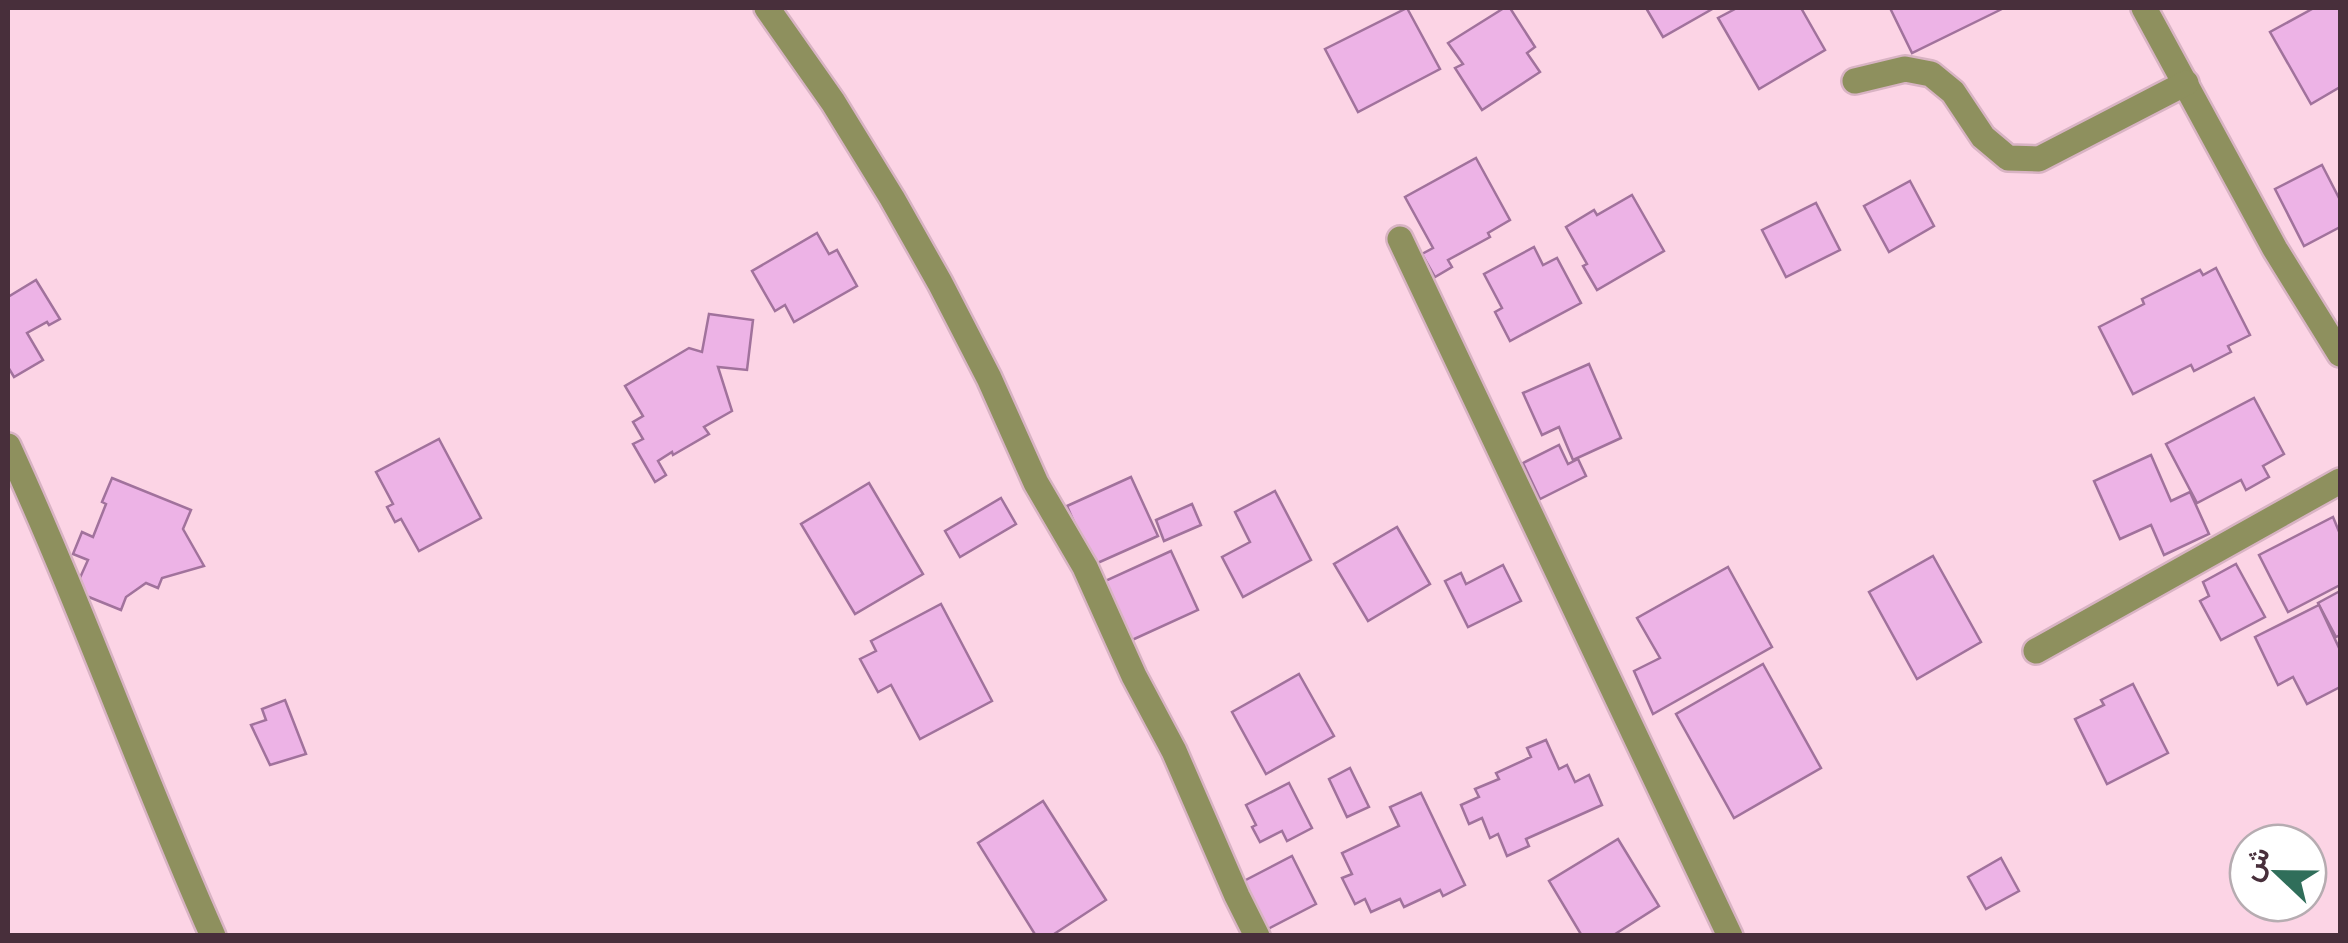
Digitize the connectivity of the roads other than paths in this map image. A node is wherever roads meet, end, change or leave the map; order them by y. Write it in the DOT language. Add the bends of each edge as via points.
graph roads {
  1 [pos="767,8"];
  2 [pos="2144,8"];
  3 [pos="1855,81"];
  4 [pos="2186,83"];
  5 [pos="1400,239"];
  6 [pos="2339,347"];
  7 [pos="8,446"];
  8 [pos="2340,481"];
  9 [pos="2036,651"];
  10 [pos="213,936"];
  11 [pos="1256,936"];
  12 [pos="1730,936"];
  1 -- 11 [label="street" via="843,118 940,283 1174,750"];
  2 -- 4 [label="street"];
  3 -- 4 [label="street" via="1904,69 1931,74 2008,158 2040,159"];
  4 -- 6 [label="street" via="2275,249"];
  5 -- 12 [label="street"];
  7 -- 10 [label="street"];
  8 -- 9 [label="street"];
}
